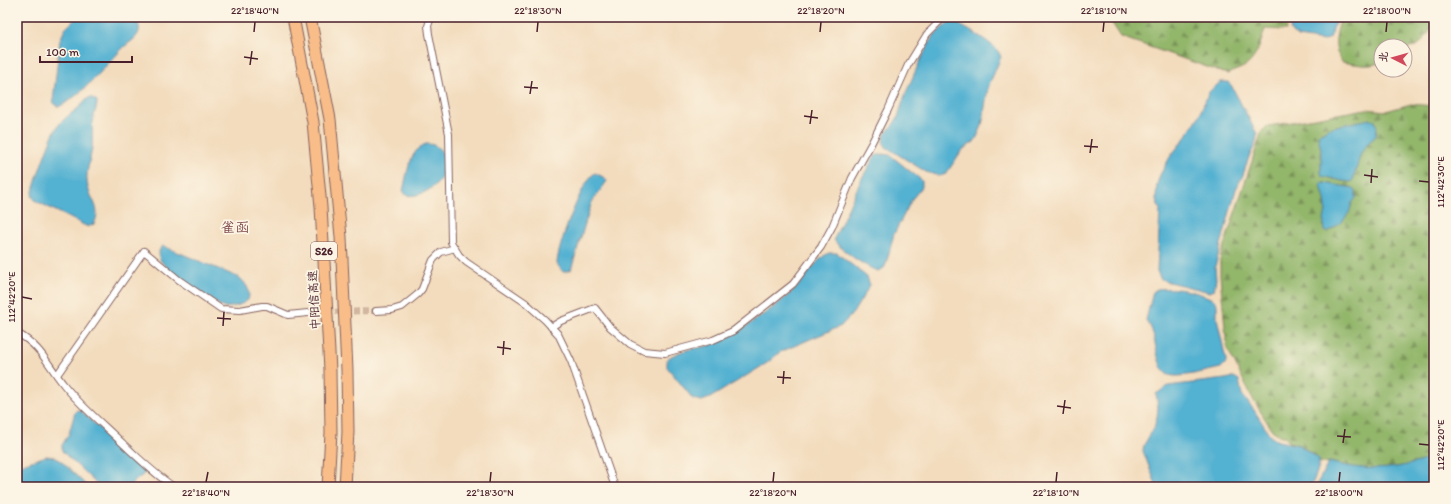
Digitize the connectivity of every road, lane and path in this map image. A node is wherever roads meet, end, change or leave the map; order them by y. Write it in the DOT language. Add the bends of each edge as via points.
graph roads {
  1 [pos="293,17"];
  2 [pos="310,17"];
  3 [pos="430,17"];
  4 [pos="944,17"];
  5 [pos="455,248"];
  6 [pos="376,311"];
  7 [pos="318,312"];
  8 [pos="551,327"];
  9 [pos="17,333"];
  10 [pos="57,375"];
  11 [pos="174,487"];
  12 [pos="328,487"];
  13 [pos="345,487"];
  14 [pos="615,487"];
  1 -- 12 [label="highway, 中阳信高速 / S26" via="313,122 322,215 331,378"];
  2 -- 13 [label="highway, S26" via="330,119 339,214 347,370 348,432"];
  3 -- 5 [label="street" via="429,34 449,134 451,242"];
  4 -- 8 [label="street" via="927,34 908,65 875,137 852,178 821,248 793,284 733,331 713,340 665,353 644,351 630,344 610,327 595,308"];
  5 -- 6 [label="street" via="436,255 422,289 402,307"];
  5 -- 8 [label="street" via="466,262 526,303"];
  7 -- 10 [label="street" via="288,315 267,306 221,310 144,251"];
  8 -- 14 [label="street" via="563,343 571,361"];
  9 -- 10 [label="street" via="36,347"];
  10 -- 11 [label="street" via="79,402"];
}
